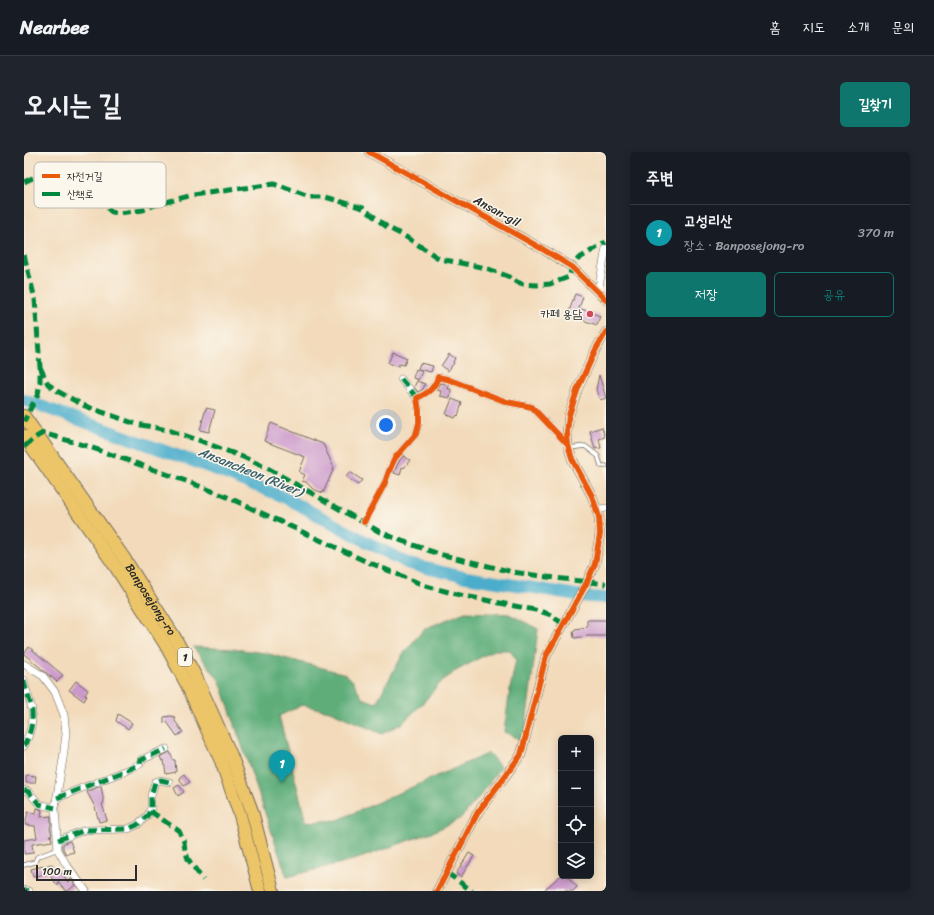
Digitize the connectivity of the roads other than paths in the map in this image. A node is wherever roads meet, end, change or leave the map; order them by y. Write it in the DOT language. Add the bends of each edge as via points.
graph roads {
  1 [pos="369,152"];
  2 [pos="606,248"];
  3 [pos="598,292"];
  4 [pos="606,300"];
  5 [pos="606,332"];
  6 [pos="401,378"];
  7 [pos="417,398"];
  8 [pos="24,416"];
  9 [pos="24,436"];
  10 [pos="568,447"];
  11 [pos="42,451"];
  12 [pos="606,466"];
  13 [pos="606,508"];
  14 [pos="596,510"];
  15 [pos="364,522"];
  16 [pos="24,664"];
  17 [pos="24,680"];
  18 [pos="24,746"];
  19 [pos="166,749"];
  20 [pos="169,782"];
  21 [pos="24,790"];
  22 [pos="57,798"];
  23 [pos="55,808"];
  24 [pos="58,840"];
  25 [pos="58,849"];
  26 [pos="24,865"];
  27 [pos="24,890"];
  28 [pos="29,891"];
  29 [pos="86,891"];
  30 [pos="260,891"];
  31 [pos="273,891"];
  32 [pos="437,891"];
  1 -- 3 [label="street, Ansan-gil" via="544,250 572,268"];
  2 -- 3 [label="street"];
  3 -- 4 [label="street, Ansan-gil"];
  5 -- 10 [label="street" via="578,388 569,414"];
  6 -- 7 [label="street"];
  7 -- 10 [label="street" via="432,389 438,377 447,379 507,402 532,407"];
  7 -- 15 [label="street" via="419,423 416,434 395,458 384,486"];
  8 -- 11 [label="highway, Banposejong-ro / 1"];
  9 -- 11 [label="highway, Banposejong-ro / 1"];
  10 -- 12 [label="lane" via="585,446 598,456 601,466"];
  10 -- 14 [label="street" via="592,496"];
  11 -- 30 [label="highway, Banposejong-ro / 1" via="165,644 187,685 221,761 240,815"];
  11 -- 31 [label="highway, Banposejong-ro / 1" via="124,558 174,636 196,677 247,797"];
  13 -- 14 [label="street"];
  14 -- 32 [label="street" via="600,534 595,564 546,656 521,755 478,812"];
  16 -- 22 [label="street" via="43,676 55,692 64,715 66,734"];
  17 -- 18 [label="street" via="32,716 29,736"];
  19 -- 22 [label="street" via="141,760 140,764 130,769"];
  20 -- 24 [label="street" via="155,782 151,808 148,815 137,825 128,829 85,830"];
  21 -- 23 [label="street" via="39,804"];
  22 -- 23 [label="street"];
  23 -- 24 [label="street"];
  24 -- 25 [label="street"];
  25 -- 26 [label="lane"];
  25 -- 29 [label="street"];
  27 -- 28 [label="street"];
}
